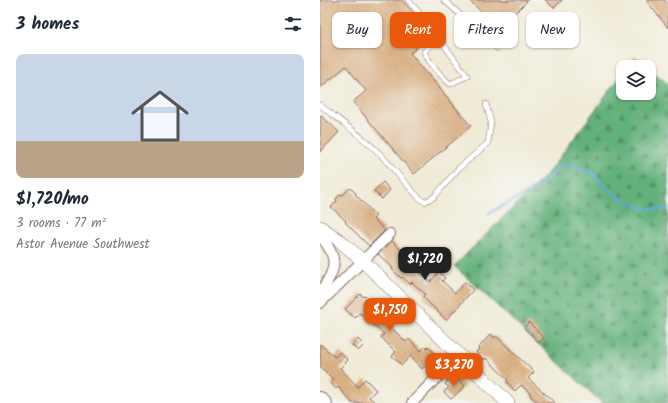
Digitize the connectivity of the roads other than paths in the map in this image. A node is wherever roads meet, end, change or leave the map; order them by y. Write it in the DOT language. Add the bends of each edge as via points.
graph roads {
  1 [pos="408,0"];
  2 [pos="444,0"];
  3 [pos="418,12"];
  4 [pos="457,12"];
  5 [pos="438,37"];
  6 [pos="486,104"];
  7 [pos="320,105"];
  8 [pos="320,227"];
  9 [pos="390,234"];
  10 [pos="320,236"];
  11 [pos="363,261"];
  12 [pos="320,293"];
  13 [pos="320,303"];
  14 [pos="459,355"];
  15 [pos="320,397"];
  16 [pos="327,403"];
  17 [pos="412,403"];
  18 [pos="508,403"];
  1 -- 3 [label="lane"];
  2 -- 4 [label="lane"];
  5 -- 5 [label="lane" via="446,48 467,76 450,84 430,62 424,52"];
  6 -- 7 [label="lane" via="491,122 488,143 458,169 434,196 424,202 374,149"];
  8 -- 11 [label="street"];
  9 -- 11 [label="street"];
  10 -- 12 [label="street" via="333,257 334,268"];
  11 -- 13 [label="street"];
  11 -- 14 [label="street"];
  14 -- 17 [label="street"];
  14 -- 18 [label="street"];
  15 -- 16 [label="street"];
}
